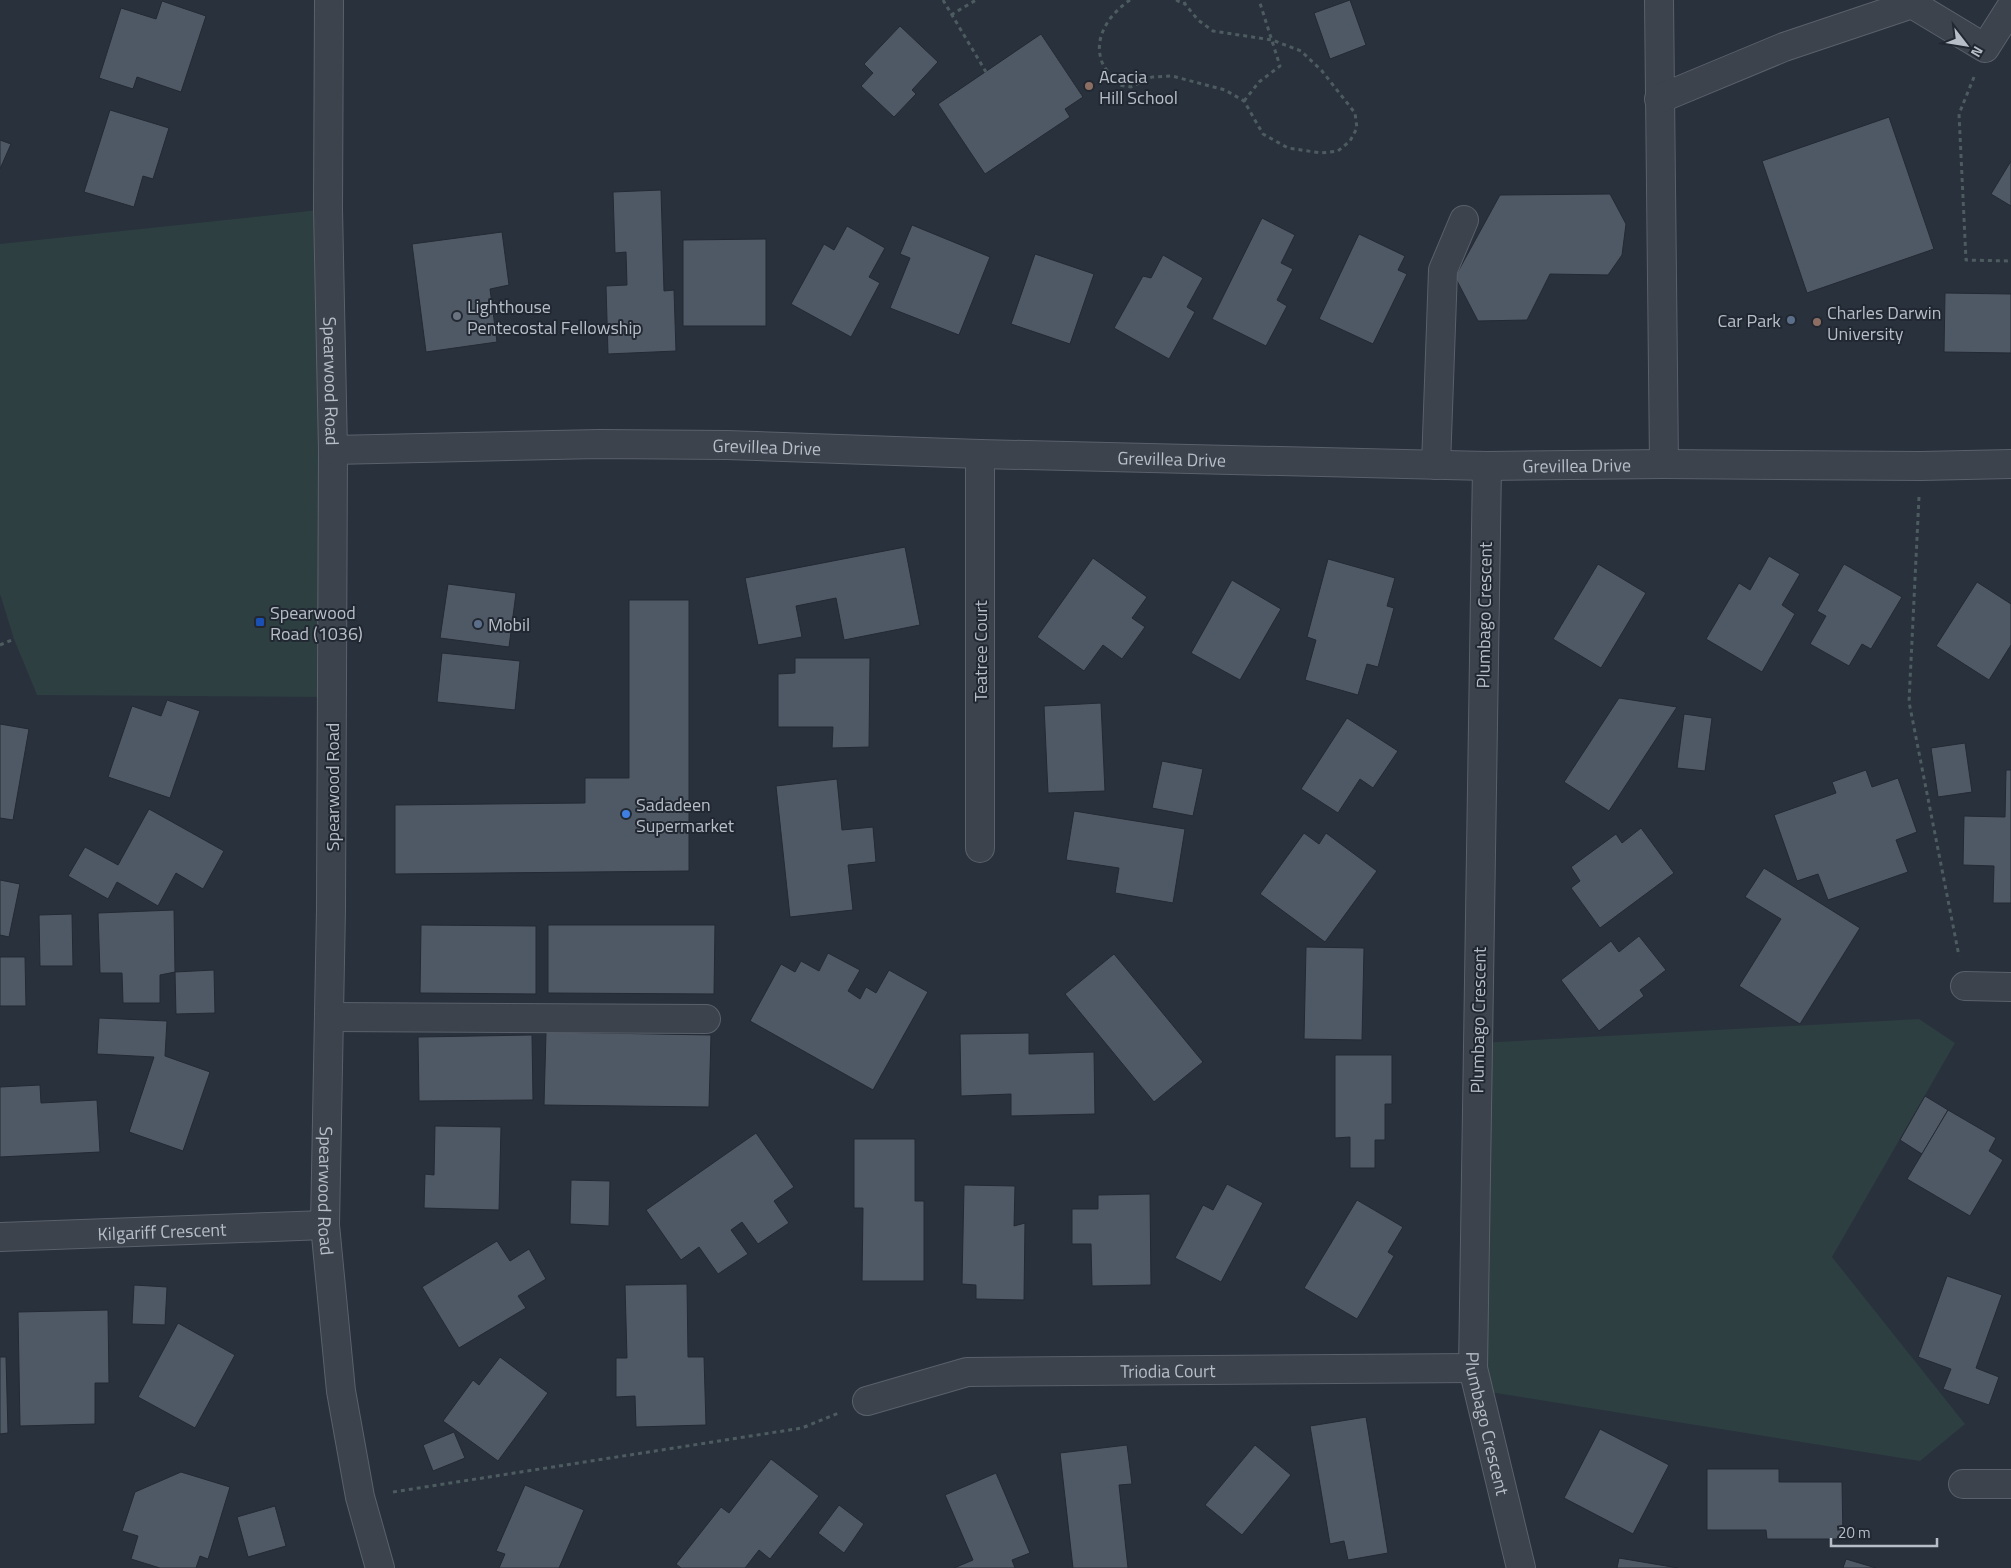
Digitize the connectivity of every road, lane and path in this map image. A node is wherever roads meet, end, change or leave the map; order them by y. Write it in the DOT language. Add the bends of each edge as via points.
graph roads {
  1 [pos="329,0"];
  2 [pos="943,0"];
  3 [pos="976,0"];
  4 [pos="1130,0"];
  5 [pos="1176,0"];
  6 [pos="1184,0"];
  7 [pos="1260,0"];
  8 [pos="1659,0"];
  9 [pos="1185,4"];
  10 [pos="2011,7"];
  11 [pos="951,15"];
  12 [pos="1272,40"];
  13 [pos="1985,48"];
  14 [pos="986,72"];
  15 [pos="1659,99"];
  16 [pos="1244,102"];
  17 [pos="1464,220"];
  18 [pos="2011,261"];
  19 [pos="333,450"];
  20 [pos="980,454"];
  21 [pos="1664,464"];
  22 [pos="2011,464"];
  23 [pos="1436,465"];
  24 [pos="1486,466"];
  25 [pos="1921,466"];
  26 [pos="14,639"];
  27 [pos="0,645"];
  28 [pos="980,848"];
  29 [pos="1965,986"];
  30 [pos="2011,987"];
  31 [pos="329,1017"];
  32 [pos="706,1018"];
  33 [pos="325,1225"];
  34 [pos="0,1237"];
  35 [pos="1473,1368"];
  36 [pos="867,1401"];
  37 [pos="1963,1484"];
  38 [pos="2011,1484"];
  39 [pos="360,1497"];
  40 [pos="380,1568"];
  41 [pos="1521,1568"];
  1 -- 19 [label="street, Spearwood Road" via="328,218"];
  2 -- 11 [label="path"];
  3 -- 11 [label="path"];
  4 -- 16 [label="path" via="1107,20 1099,41 1101,60 1118,85 1131,87 1152,77 1172,76 1225,90"];
  5 -- 9 [label="path"];
  6 -- 9 [label="path"];
  7 -- 12 [label="path"];
  8 -- 15 [label="street"];
  9 -- 12 [label="path" via="1213,31"];
  10 -- 13 [label="street"];
  11 -- 14 [label="path"];
  12 -- 16 [label="path" via="1280,66 1259,82"];
  12 -- 16 [label="path" via="1301,51 1322,71 1355,113 1357,128 1350,141 1338,152 1288,148 1263,134"];
  13 -- 15 [label="street" via="1912,4 1784,47"];
  13 -- 18 [label="path" via="1959,114 1966,260"];
  15 -- 21 [label="street"];
  17 -- 23 [label="street" via="1443,270"];
  19 -- 20 [label="street, Grevillea Drive" via="599,444"];
  19 -- 31 [label="street, Spearwood Road"];
  20 -- 23 [label="street, Grevillea Drive"];
  20 -- 28 [label="street, Teatree Court"];
  21 -- 24 [label="street, Grevillea Drive"];
  21 -- 25 [label="street, Grevillea Drive"];
  22 -- 25 [label="street, Grevillea Drive"];
  23 -- 24 [label="street, Grevillea Drive"];
  24 -- 35 [label="street, Plumbago Crescent"];
  25 -- 29 [label="path" via="1909,702"];
  26 -- 27 [label="path"];
  29 -- 30 [label="street"];
  31 -- 32 [label="street"];
  31 -- 33 [label="street, Spearwood Road"];
  33 -- 34 [label="street, Kilgariff Crescent"];
  33 -- 39 [label="street, Spearwood Road" via="342,1391"];
  35 -- 36 [label="street, Triodia Court" via="967,1372"];
  35 -- 41 [label="street, Plumbago Crescent"];
  36 -- 39 [label="path" via="802,1428"];
  37 -- 38 [label="street"];
  39 -- 40 [label="street, Spearwood Road"];
}
